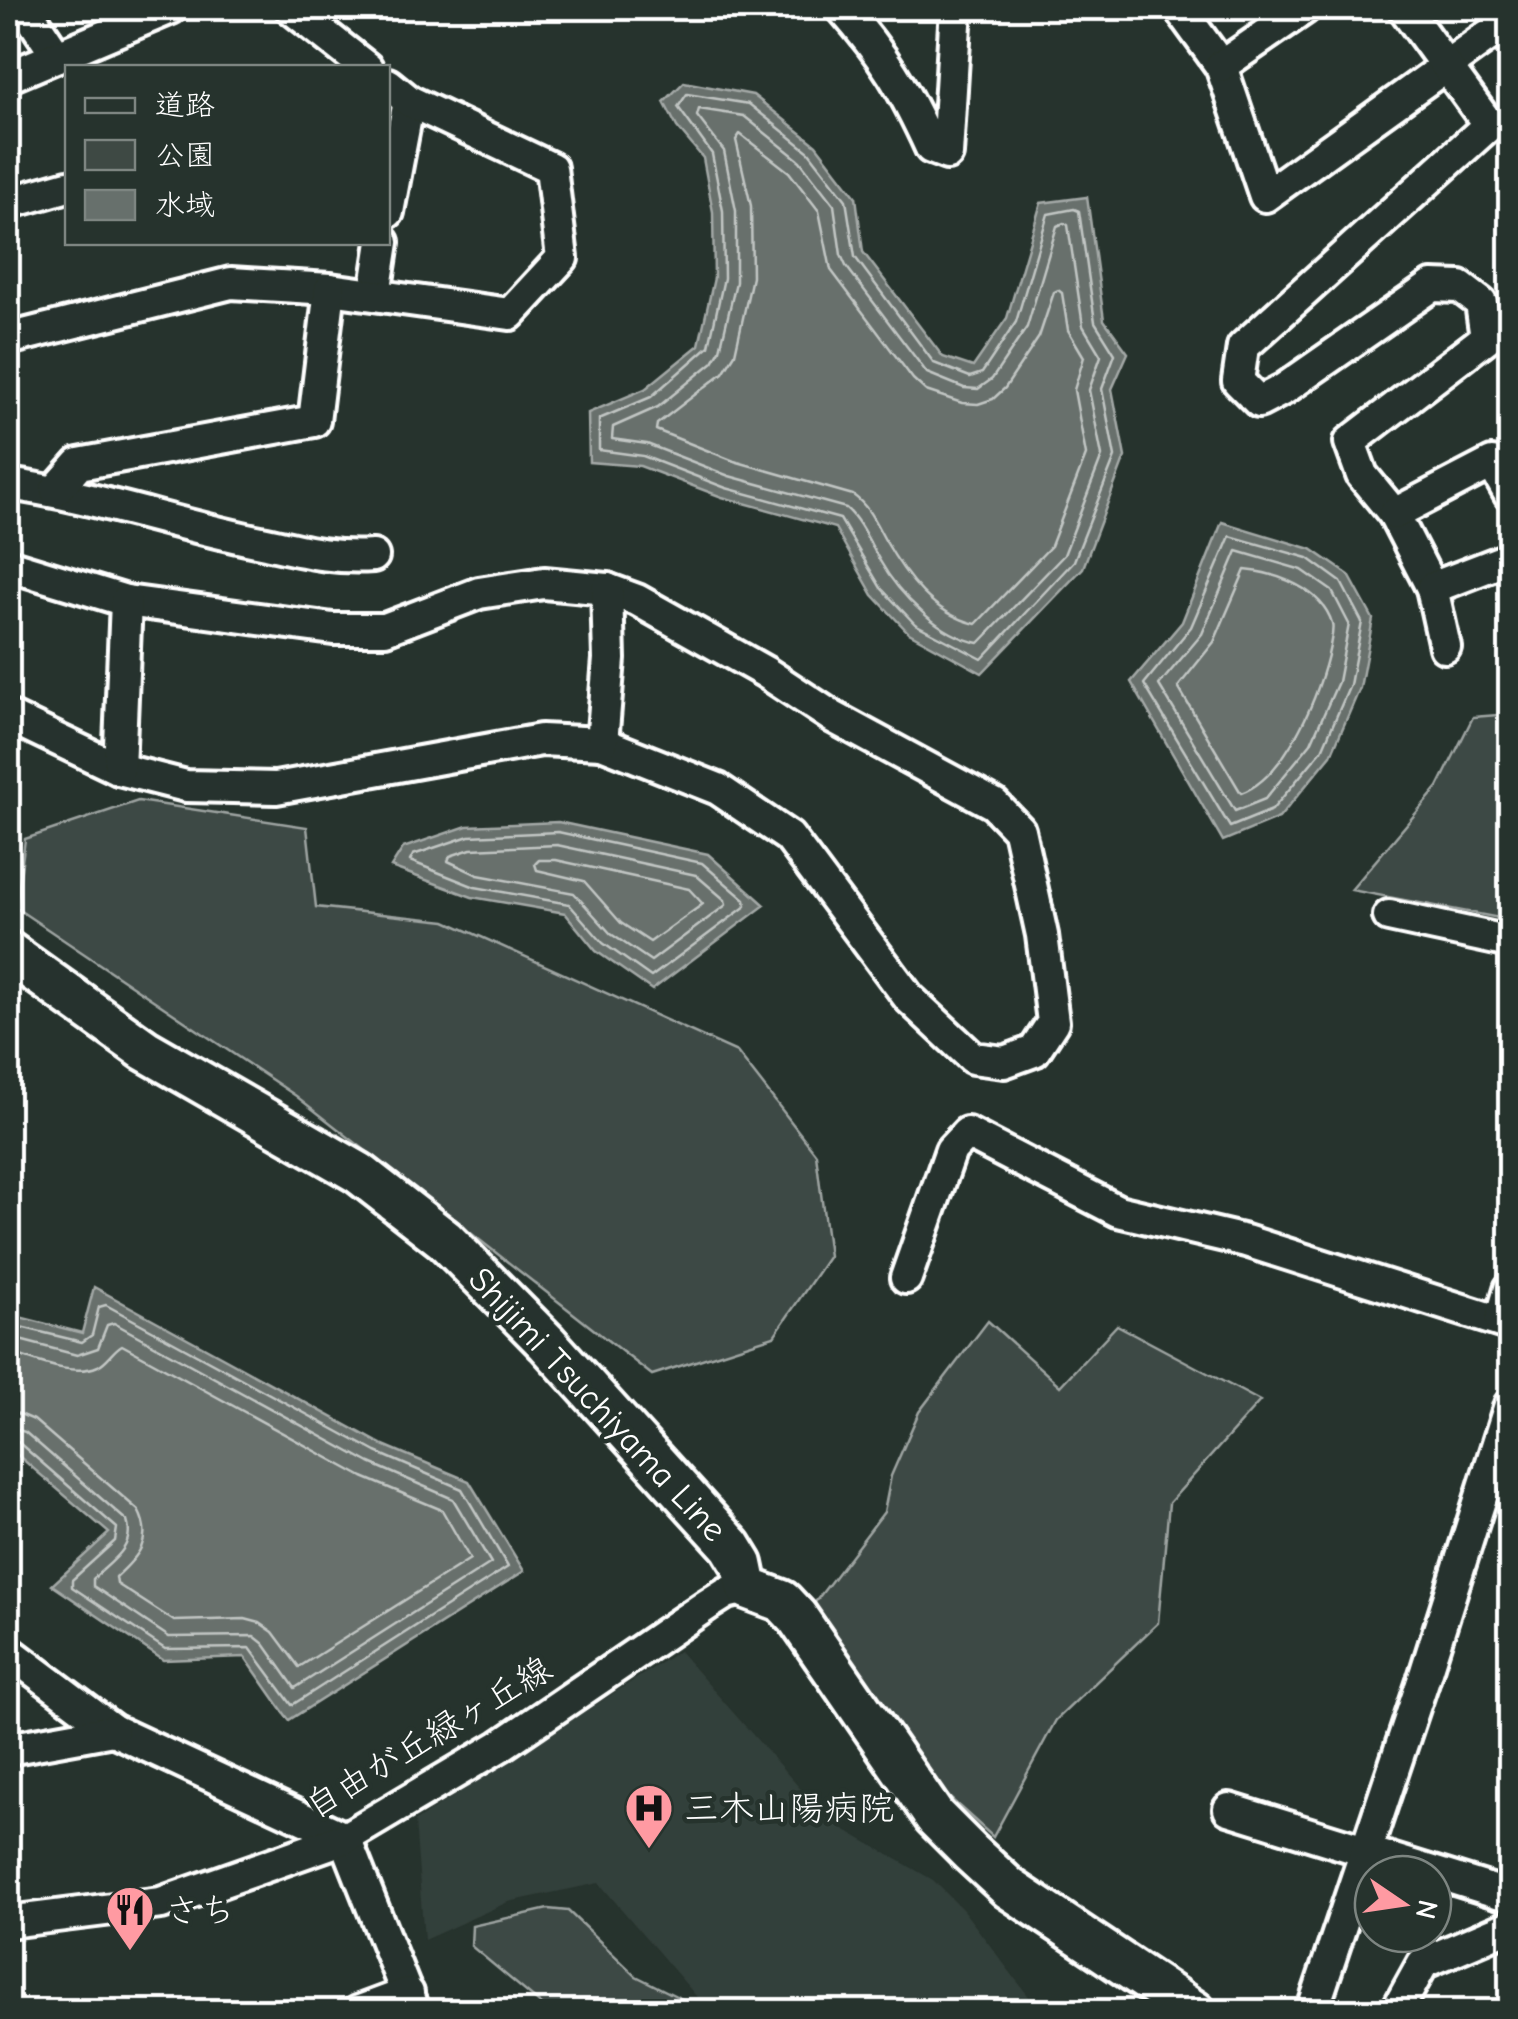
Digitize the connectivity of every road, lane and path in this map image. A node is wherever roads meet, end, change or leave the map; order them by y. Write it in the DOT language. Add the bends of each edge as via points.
graph roads {
  1 [pos="25,8"];
  2 [pos="171,8"];
  3 [pos="291,8"];
  4 [pos="842,8"];
  5 [pos="956,8"];
  6 [pos="1178,8"];
  7 [pos="1304,8"];
  8 [pos="1404,8"];
  9 [pos="1510,20"];
  10 [pos="57,56"];
  11 [pos="363,65"];
  12 [pos="1445,65"];
  13 [pos="1221,66"];
  14 [pos="8,77"];
  15 [pos="398,92"];
  16 [pos="391,162"];
  17 [pos="65,187"];
  18 [pos="8,202"];
  19 [pos="383,245"];
  20 [pos="330,289"];
  21 [pos="375,294"];
  22 [pos="8,340"];
  23 [pos="8,484"];
  24 [pos="56,490"];
  25 [pos="1510,496"];
  26 [pos="1394,514"];
  27 [pos="373,556"];
  28 [pos="1510,558"];
  29 [pos="8,565"];
  30 [pos="1432,588"];
  31 [pos="607,589"];
  32 [pos="126,601"];
  33 [pos="1445,647"];
  34 [pos="8,716"];
  35 [pos="602,743"];
  36 [pos="119,769"];
  37 [pos="1389,916"];
  38 [pos="1510,942"];
  39 [pos="8,952"];
  40 [pos="906,1278"];
  41 [pos="1510,1290"];
  42 [pos="1506,1323"];
  43 [pos="1510,1405"];
  44 [pos="746,1588"];
  45 [pos="8,1651"];
  46 [pos="113,1730"];
  47 [pos="8,1749"];
  48 [pos="1229,1809"];
  49 [pos="345,1838"];
  50 [pos="1367,1849"];
  51 [pos="1510,1896"];
  52 [pos="8,1922"];
  53 [pos="1510,1926"];
  54 [pos="411,2002"];
  55 [pos="357,2012"];
  56 [pos="1195,2012"];
  57 [pos="1312,2012"];
  58 [pos="1396,2012"];
  1 -- 10 [label="street"];
  2 -- 10 [label="street"];
  3 -- 11 [label="street"];
  4 -- 5 [label="street" via="903,87 931,148 947,154"];
  6 -- 13 [label="street"];
  7 -- 13 [label="street"];
  8 -- 12 [label="street"];
  9 -- 12 [label="street"];
  10 -- 14 [label="street"];
  12 -- 13 [label="street" via="1266,196"];
  12 -- 26 [label="street" via="1489,125 1243,347 1238,381 1259,402 1432,286 1460,287 1481,303 1486,338 1350,442 1362,476"];
  15 -- 16 [label="street"];
  15 -- 21 [label="street" via="552,168 562,258 510,314"];
  17 -- 18 [label="street"];
  19 -- 21 [label="street"];
  20 -- 21 [label="street"];
  20 -- 22 [label="street" via="232,283"];
  20 -- 24 [label="street" via="314,422 79,464"];
  23 -- 24 [label="street"];
  24 -- 27 [label="street" via="204,530 342,558"];
  25 -- 26 [label="street" via="1492,463"];
  26 -- 30 [label="street"];
  28 -- 30 [label="street"];
  29 -- 32 [label="street"];
  30 -- 33 [label="street"];
  31 -- 32 [label="street" via="544,582 479,593 386,629 334,629"];
  31 -- 35 [label="street"];
  31 -- 35 [label="street" via="994,804 1019,830 1042,934 1052,1022 1034,1051 1004,1062 974,1058 909,998 789,837 718,789"];
  32 -- 36 [label="street"];
  34 -- 36 [label="street"];
  35 -- 36 [label="street" via="542,740 276,788 186,786"];
  37 -- 38 [label="street"];
  39 -- 44 [label="main road, Shijimi Tsuchiyama Line" via="145,1050 359,1172 444,1240 732,1546"];
  40 -- 42 [label="street" via="950,1150 967,1134 1118,1211 1246,1241"];
  41 -- 42 [label="street"];
  43 -- 50 [label="street"];
  44 -- 49 [label="street, 自由が丘緑ヶ丘線" via="706,1605 500,1746"];
  44 -- 56 [label="main road" via="782,1601 798,1617 936,1817 971,1853 1009,1888"];
  45 -- 46 [label="street"];
  46 -- 47 [label="street"];
  46 -- 49 [label="street"];
  48 -- 50 [label="street"];
  49 -- 52 [label="street, 自由が丘緑ヶ丘線" via="161,1903"];
  49 -- 54 [label="street"];
  50 -- 51 [label="street"];
  50 -- 57 [label="street"];
  53 -- 58 [label="street" via="1423,1963"];
  54 -- 55 [label="street"];
}
